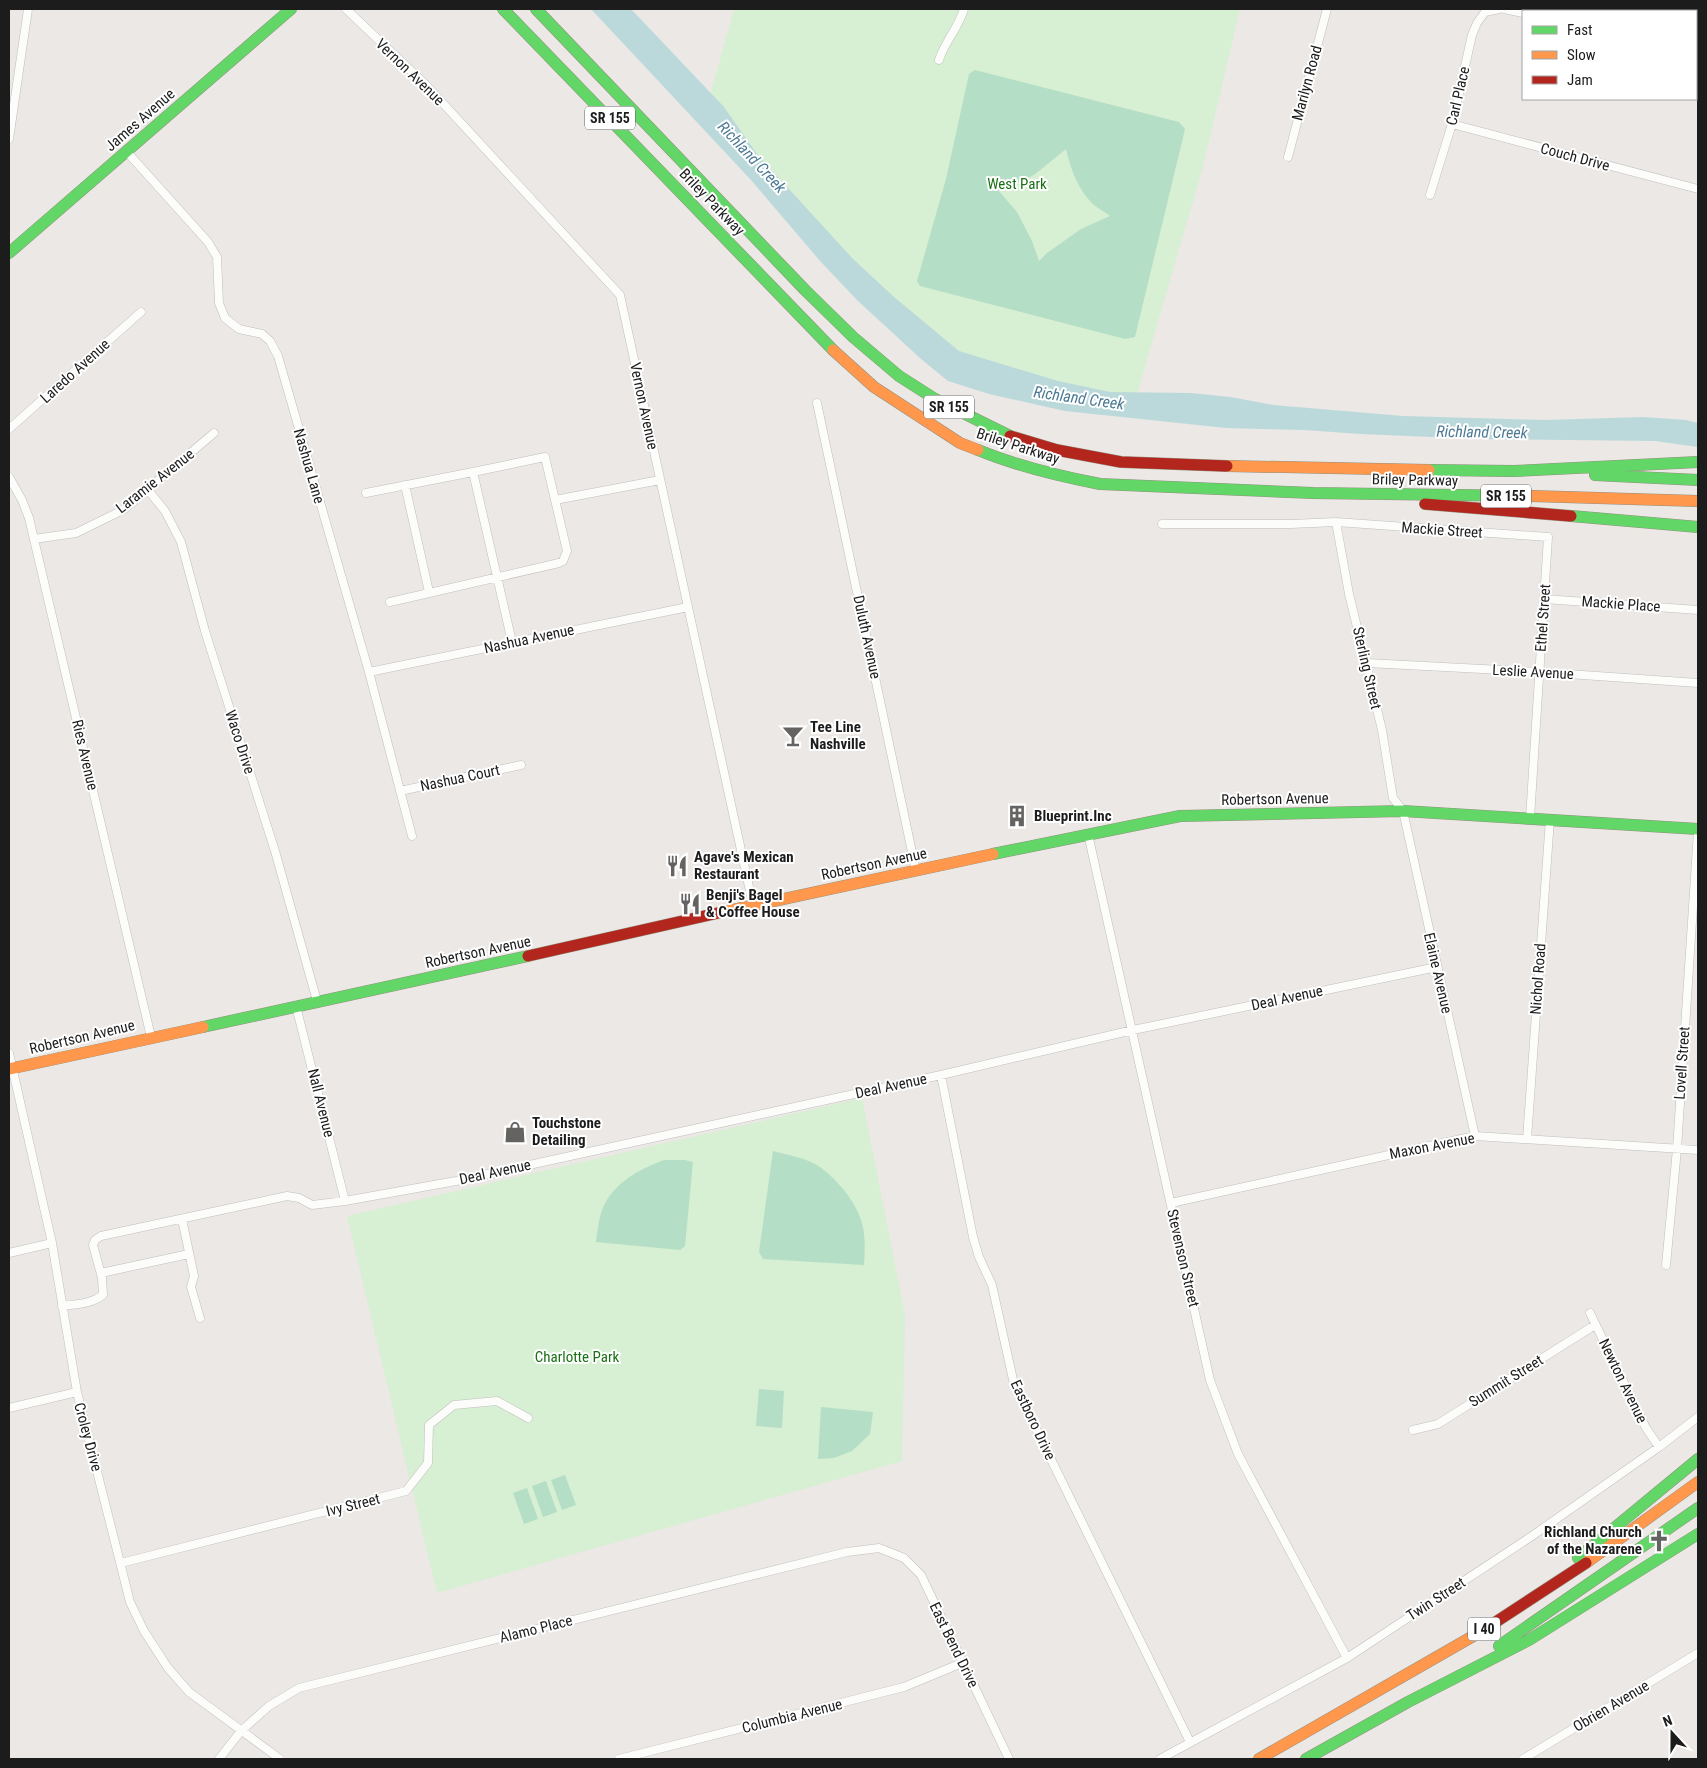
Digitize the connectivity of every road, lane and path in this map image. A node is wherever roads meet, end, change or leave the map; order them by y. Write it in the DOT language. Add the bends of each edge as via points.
graph roads {
  1 [pos="28,9"];
  2 [pos="291,9"];
  3 [pos="346,9"];
  4 [pos="503,9"];
  5 [pos="536,9"];
  6 [pos="964,9"];
  7 [pos="1327,9"];
  8 [pos="1499,9"];
  9 [pos="1504,9"];
  10 [pos="1522,13"];
  11 [pos="938,60"];
  12 [pos="1452,124"];
  13 [pos="9,139"];
  14 [pos="127,152"];
  15 [pos="1288,157"];
  16 [pos="1698,189"];
  17 [pos="1430,195"];
  18 [pos="9,253"];
  19 [pos="141,312"];
  20 [pos="817,404"];
  21 [pos="9,429"];
  22 [pos="214,433"];
  23 [pos="1698,462"];
  24 [pos="1514,471"];
  25 [pos="473,472"];
  26 [pos="9,477"];
  27 [pos="660,480"];
  28 [pos="1698,480"];
  29 [pos="405,485"];
  30 [pos="148,490"];
  31 [pos="366,493"];
  32 [pos="1314,493"];
  33 [pos="555,500"];
  34 [pos="1698,502"];
  35 [pos="1336,522"];
  36 [pos="1162,524"];
  37 [pos="1698,527"];
  38 [pos="1548,537"];
  39 [pos="34,539"];
  40 [pos="497,576"];
  41 [pos="429,592"];
  42 [pos="1544,599"];
  43 [pos="390,602"];
  44 [pos="688,607"];
  45 [pos="1698,610"];
  46 [pos="512,642"];
  47 [pos="1367,664"];
  48 [pos="369,672"];
  49 [pos="1539,672"];
  50 [pos="1698,683"];
  51 [pos="521,766"];
  52 [pos="400,791"];
  53 [pos="1402,811"];
  54 [pos="1530,818"];
  55 [pos="1550,819"];
  56 [pos="1698,830"];
  57 [pos="1088,834"];
  58 [pos="412,836"];
  59 [pos="916,871"];
  60 [pos="753,905"];
  61 [pos="1437,968"];
  62 [pos="317,1001"];
  63 [pos="296,1006"];
  64 [pos="1133,1030"];
  65 [pos="151,1037"];
  66 [pos="9,1053"];
  67 [pos="11,1068"];
  68 [pos="941,1076"];
  69 [pos="1475,1136"];
  70 [pos="1527,1139"];
  71 [pos="1677,1149"];
  72 [pos="1698,1150"];
  73 [pos="345,1201"];
  74 [pos="1170,1203"];
  75 [pos="182,1219"];
  76 [pos="52,1243"];
  77 [pos="9,1253"];
  78 [pos="189,1254"];
  79 [pos="1666,1265"];
  80 [pos="101,1273"];
  81 [pos="62,1306"];
  82 [pos="1590,1313"];
  83 [pos="200,1318"];
  84 [pos="1595,1325"];
  85 [pos="77,1392"];
  86 [pos="9,1408"];
  87 [pos="1698,1417"];
  88 [pos="528,1418"];
  89 [pos="1413,1430"];
  90 [pos="1659,1447"];
  91 [pos="1698,1459"];
  92 [pos="1698,1482"];
  93 [pos="1698,1508"];
  94 [pos="1698,1534"];
  95 [pos="879,1548"];
  96 [pos="121,1563"];
  97 [pos="1527,1602"];
  98 [pos="1698,1653"];
  99 [pos="1347,1658"];
  100 [pos="962,1663"];
  101 [pos="1408,1702"];
  102 [pos="242,1732"];
  103 [pos="1190,1742"];
  104 [pos="219,1759"];
  105 [pos="280,1759"];
  106 [pos="618,1759"];
  107 [pos="1009,1759"];
  108 [pos="1160,1759"];
  109 [pos="1259,1759"];
  110 [pos="1306,1759"];
  111 [pos="1523,1759"];
  1 -- 13 [label="street"];
  2 -- 14 [label="main road, James Avenue"];
  3 -- 27 [label="street, Vernon Avenue" via="426,85 620,294"];
  4 -- 32 [label="main road, Briley Parkway / SR 155" via="825,343 874,386 960,443 1008,462 1100,484"];
  5 -- 24 [label="main road, Briley Parkway / SR 155" via="853,337 899,376 935,400 1006,435 1057,450 1121,462"];
  6 -- 11 [label="street"];
  7 -- 15 [label="street, Marilyn Road"];
  8 -- 12 [label="street, Carl Place" via="1485,12 1472,35"];
  9 -- 10 [label="street"];
  12 -- 16 [label="street, Couch Drive"];
  12 -- 17 [label="street, Carl Place"];
  14 -- 18 [label="main road, James Avenue"];
  14 -- 48 [label="street, Nashua Lane" via="208,242 217,257 219,303 225,318 239,329 262,334 278,356"];
  19 -- 21 [label="street, Laredo Avenue"];
  20 -- 59 [label="street, Duluth Avenue"];
  22 -- 30 [label="street, Laramie Avenue"];
  23 -- 24 [label="main road, Briley Parkway / SR 155"];
  24 -- 28 [label="main road"];
  25 -- 29 [label="street"];
  25 -- 33 [label="street" via="545,457"];
  25 -- 40 [label="street"];
  26 -- 39 [label="street, Ries Avenue" via="22,500"];
  27 -- 33 [label="street"];
  27 -- 44 [label="street, Vernon Avenue"];
  29 -- 31 [label="street"];
  29 -- 41 [label="street"];
  30 -- 39 [label="street, Laramie Avenue" via="123,510 76,533"];
  30 -- 62 [label="street, Waco Drive" via="165,511 181,542 204,631 276,851"];
  32 -- 34 [label="main road, Briley Parkway / SR 155"];
  32 -- 37 [label="main road"];
  33 -- 40 [label="street" via="567,551 563,561"];
  35 -- 36 [label="street, Mackie Street"];
  35 -- 38 [label="street, Mackie Street"];
  35 -- 47 [label="street, Sterling Street"];
  38 -- 42 [label="street, Ethel Street"];
  39 -- 65 [label="street, Ries Avenue"];
  40 -- 41 [label="street"];
  40 -- 46 [label="street"];
  41 -- 43 [label="street"];
  42 -- 45 [label="street, Mackie Place"];
  42 -- 49 [label="street, Ethel Street"];
  44 -- 46 [label="street, Nashua Avenue"];
  44 -- 60 [label="street, Vernon Avenue"];
  46 -- 48 [label="street, Nashua Avenue"];
  47 -- 49 [label="street, Leslie Avenue"];
  47 -- 53 [label="street, Sterling Street" via="1393,798"];
  48 -- 52 [label="street, Nashua Lane"];
  49 -- 50 [label="street, Leslie Avenue"];
  49 -- 54 [label="street, Ethel Street"];
  51 -- 52 [label="street, Nashua Court"];
  52 -- 58 [label="street, Nashua Lane"];
  53 -- 54 [label="main road, Robertson Avenue"];
  53 -- 57 [label="main road, Robertson Avenue" via="1180,816"];
  53 -- 61 [label="street, Elaine Avenue"];
  54 -- 55 [label="main road, Robertson Avenue"];
  55 -- 56 [label="main road, Robertson Avenue"];
  55 -- 70 [label="street, Nichol Road"];
  56 -- 71 [label="street, Lovell Street"];
  57 -- 59 [label="main road, Robertson Avenue"];
  57 -- 64 [label="street, Stevenson Street"];
  59 -- 60 [label="main road, Robertson Avenue"];
  60 -- 62 [label="main road, Robertson Avenue"];
  61 -- 64 [label="street, Deal Avenue"];
  61 -- 69 [label="street, Elaine Avenue"];
  62 -- 63 [label="main road, Robertson Avenue"];
  63 -- 65 [label="main road, Robertson Avenue"];
  63 -- 73 [label="street, Nall Avenue"];
  64 -- 68 [label="street, Deal Avenue"];
  64 -- 74 [label="street, Stevenson Street"];
  65 -- 67 [label="main road, Robertson Avenue"];
  66 -- 67 [label="street, Croley Drive"];
  67 -- 76 [label="street, Croley Drive"];
  68 -- 73 [label="street, Deal Avenue" via="466,1179"];
  68 -- 103 [label="street, Eastboro Drive" via="973,1237 992,1285 1014,1384"];
  69 -- 70 [label="street, Maxon Avenue"];
  69 -- 74 [label="street, Maxon Avenue"];
  70 -- 71 [label="street, Maxon Avenue"];
  71 -- 72 [label="street, Maxon Avenue"];
  71 -- 79 [label="street, Lovell Street"];
  73 -- 75 [label="street, Deal Avenue" via="312,1205 287,1196"];
  74 -- 99 [label="street, Stevenson Street" via="1210,1380 1238,1454"];
  75 -- 78 [label="street"];
  75 -- 80 [label="street, Deal Avenue" via="101,1236 95,1240 94,1252"];
  76 -- 77 [label="street"];
  76 -- 81 [label="street, Croley Drive"];
  78 -- 80 [label="street"];
  78 -- 83 [label="street" via="194,1276 192,1287"];
  80 -- 81 [label="street" via="103,1295 84,1304"];
  81 -- 85 [label="street, Croley Drive"];
  82 -- 84 [label="street, Newton Avenue"];
  84 -- 89 [label="street, Summit Street" via="1438,1424"];
  84 -- 90 [label="street, Newton Avenue" via="1646,1428"];
  85 -- 86 [label="street"];
  85 -- 96 [label="street, Croley Drive"];
  87 -- 90 [label="street, Twin Street"];
  88 -- 96 [label="street, Ivy Street" via="497,1401 454,1405 429,1425 428,1463 406,1491"];
  90 -- 99 [label="street, Twin Street" via="1532,1536"];
  91 -- 97 [label="main road"];
  92 -- 97 [label="main road, I 40"];
  93 -- 101 [label="main road, I 40" via="1525,1629"];
  94 -- 101 [label="main road" via="1529,1640"];
  95 -- 100 [label="street, East Bend Drive" via="904,1558 920,1575"];
  95 -- 102 [label="street, Alamo Place" via="847,1552 299,1688 269,1706"];
  96 -- 102 [label="street, Croley Drive" via="130,1602 168,1668 189,1692"];
  97 -- 109 [label="main road, I 40" via="1403,1678"];
  98 -- 111 [label="street, Obrien Avenue"];
  99 -- 103 [label="street, Twin Street"];
  100 -- 106 [label="street, Columbia Avenue" via="904,1687"];
  100 -- 107 [label="street, East Bend Drive"];
  101 -- 110 [label="main road, I 40"];
  102 -- 104 [label="street, Alamo Place"];
  102 -- 105 [label="street, Croley Drive"];
  103 -- 108 [label="street, Twin Street"];
}
